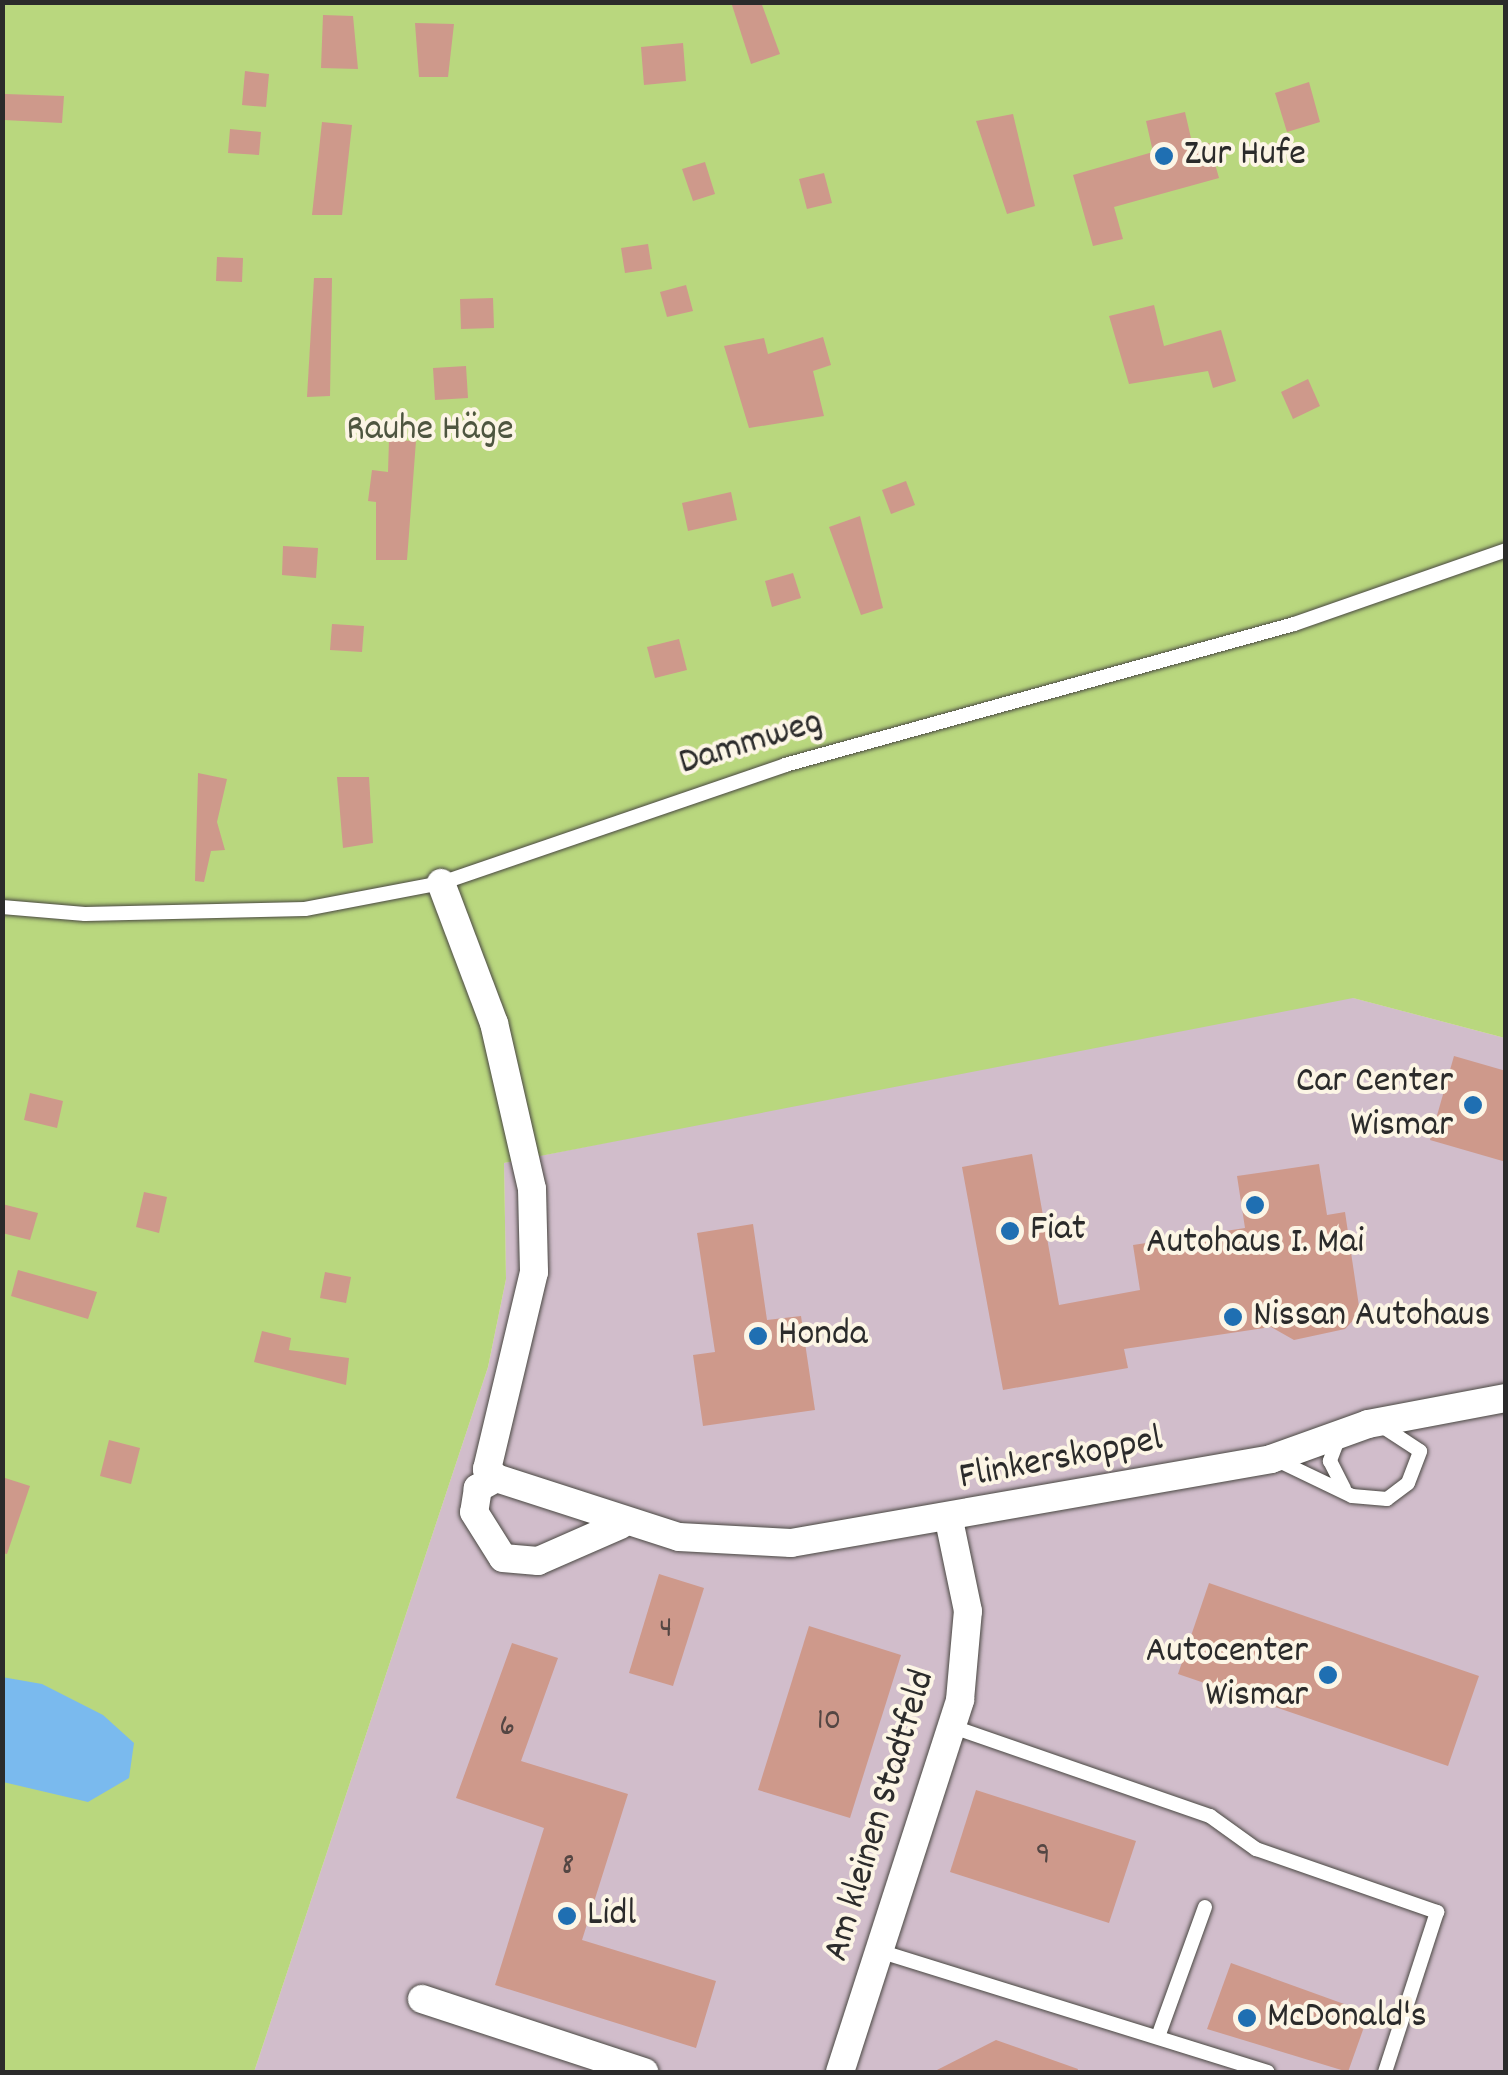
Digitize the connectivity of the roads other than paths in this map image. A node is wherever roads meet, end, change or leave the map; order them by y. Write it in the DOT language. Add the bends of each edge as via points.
graph roads {
  1 [pos="1506,550"];
  2 [pos="441,883"];
  3 [pos="2,906"];
  4 [pos="1506,1398"];
  5 [pos="1355,1428"];
  6 [pos="1271,1459"];
  7 [pos="496,1478"];
  8 [pos="1352,1496"];
  9 [pos="949,1520"];
  10 [pos="624,1524"];
  11 [pos="953,1727"];
  12 [pos="1205,1907"];
  13 [pos="879,1951"];
  14 [pos="422,1999"];
  15 [pos="1160,2034"];
  16 [pos="644,2072"];
  17 [pos="840,2072"];
  18 [pos="1268,2072"];
  19 [pos="1385,2072"];
  1 -- 2 [label="lane, Dammweg" via="1294,624 786,766"];
  2 -- 3 [label="lane, Dammweg" via="305,909 85,914"];
  2 -- 7 [label="street" via="494,1024 532,1188 534,1272 487,1469"];
  4 -- 5 [label="street, Flinkerskoppel"];
  5 -- 6 [label="street, Flinkerskoppel"];
  5 -- 8 [label="lane" via="1332,1474"];
  5 -- 8 [label="lane" via="1414,1442 1418,1466 1395,1496"];
  6 -- 8 [label="lane"];
  6 -- 9 [label="street, Flinkerskoppel"];
  7 -- 10 [label="street, Flinkerskoppel"];
  7 -- 10 [label="street" via="478,1488 474,1512 503,1558 538,1561"];
  9 -- 10 [label="street, Flinkerskoppel" via="737,1544"];
  9 -- 11 [label="street, Am kleinen Stadtfeld" via="968,1610"];
  11 -- 13 [label="street, Am kleinen Stadtfeld"];
  11 -- 19 [label="lane" via="1232,1828 1256,1849 1437,1912"];
  12 -- 15 [label="lane"];
  13 -- 15 [label="lane" via="1072,2018"];
  13 -- 17 [label="street, Am kleinen Stadtfeld"];
  14 -- 16 [label="street"];
  15 -- 18 [label="lane"];
}
